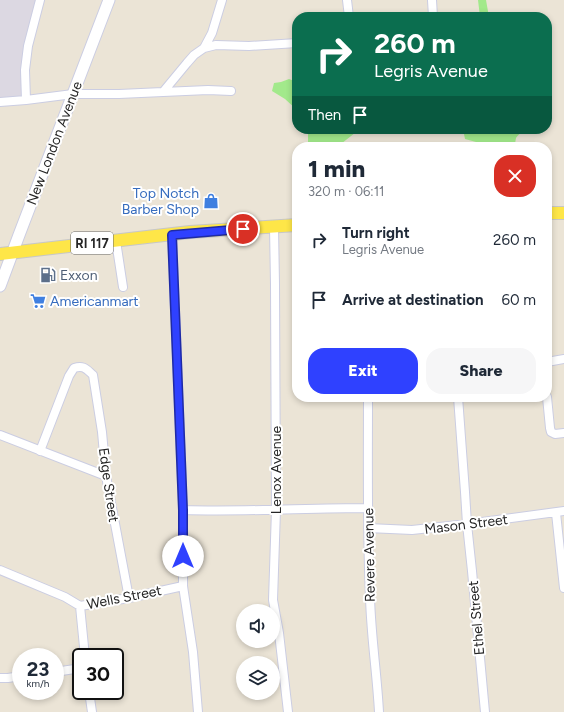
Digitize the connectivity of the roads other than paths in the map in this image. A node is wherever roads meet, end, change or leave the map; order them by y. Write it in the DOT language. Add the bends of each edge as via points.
graph roads {
  1 [pos="40,0"];
  2 [pos="109,0"];
  3 [pos="222,0"];
  4 [pos="347,0"];
  5 [pos="432,0"];
  6 [pos="348,12"];
  7 [pos="433,12"];
  8 [pos="292,43"];
  9 [pos="204,48"];
  10 [pos="231,91"];
  11 [pos="163,92"];
  12 [pos="73,94"];
  13 [pos="26,100"];
  14 [pos="0,102"];
  15 [pos="552,213"];
  16 [pos="564,213"];
  17 [pos="292,225"];
  18 [pos="274,227"];
  19 [pos="172,235"];
  20 [pos="116,241"];
  21 [pos="6,253"];
  22 [pos="0,286"];
  23 [pos="123,287"];
  24 [pos="564,359"];
  25 [pos="552,361"];
  26 [pos="368,402"];
  27 [pos="458,402"];
  28 [pos="547,402"];
  29 [pos="564,433"];
  30 [pos="0,435"];
  31 [pos="40,451"];
  32 [pos="106,476"];
  33 [pos="368,508"];
  34 [pos="183,510"];
  35 [pos="276,510"];
  36 [pos="560,512"];
  37 [pos="467,524"];
  38 [pos="368,528"];
  39 [pos="0,570"];
  40 [pos="182,586"];
  41 [pos="564,586"];
  42 [pos="129,598"];
  43 [pos="80,606"];
  44 [pos="84,648"];
  45 [pos="12,677"];
  46 [pos="0,678"];
  47 [pos="91,700"];
  48 [pos="92,712"];
  49 [pos="198,712"];
  50 [pos="288,712"];
  51 [pos="380,712"];
  52 [pos="484,712"];
  1 -- 13 [label="street" via="28,46 25,70"];
  2 -- 12 [label="main road, New London Avenue"];
  3 -- 9 [label="street" via="212,33"];
  4 -- 6 [label="street"];
  5 -- 7 [label="street"];
  8 -- 9 [label="street" via="216,45"];
  9 -- 11 [label="street" via="194,55"];
  10 -- 11 [label="street"];
  11 -- 12 [label="street"];
  12 -- 13 [label="street"];
  12 -- 21 [label="main road, New London Avenue"];
  13 -- 14 [label="street"];
  15 -- 16 [label="main road"];
  17 -- 18 [label="main road, RI 117"];
  18 -- 19 [label="main road, RI 117"];
  18 -- 35 [label="street, Lenox Avenue"];
  19 -- 20 [label="main road, RI 117"];
  19 -- 34 [label="street"];
  20 -- 21 [label="main road, RI 117"];
  20 -- 23 [label="street"];
  21 -- 22 [label="main road, New London Avenue"];
  24 -- 25 [label="street"];
  26 -- 33 [label="street, Revere Avenue"];
  27 -- 37 [label="street, Ethel Street"];
  28 -- 29 [label="street" via="552,432"];
  30 -- 31 [label="street"];
  31 -- 32 [label="street"];
  31 -- 32 [label="street, Edge Street" via="69,376 74,368 79,366 87,369 93,375"];
  32 -- 42 [label="street, Edge Street"];
  33 -- 35 [label="street"];
  33 -- 38 [label="street, Revere Avenue"];
  34 -- 35 [label="street"];
  34 -- 40 [label="street"];
  35 -- 50 [label="street, Lenox Avenue" via="273,600"];
  36 -- 37 [label="street, Mason Street"];
  36 -- 41 [label="street"];
  37 -- 38 [label="street, Mason Street" via="412,530"];
  37 -- 52 [label="street, Ethel Street"];
  38 -- 51 [label="street, Revere Avenue" via="373,644"];
  39 -- 43 [label="street, Wells Street" via="65,597"];
  40 -- 42 [label="street, Wells Street"];
  40 -- 49 [label="street" via="193,652"];
  42 -- 43 [label="street, Wells Street"];
  43 -- 44 [label="street"];
  45 -- 46 [label="street"];
  47 -- 48 [label="street"];
}
